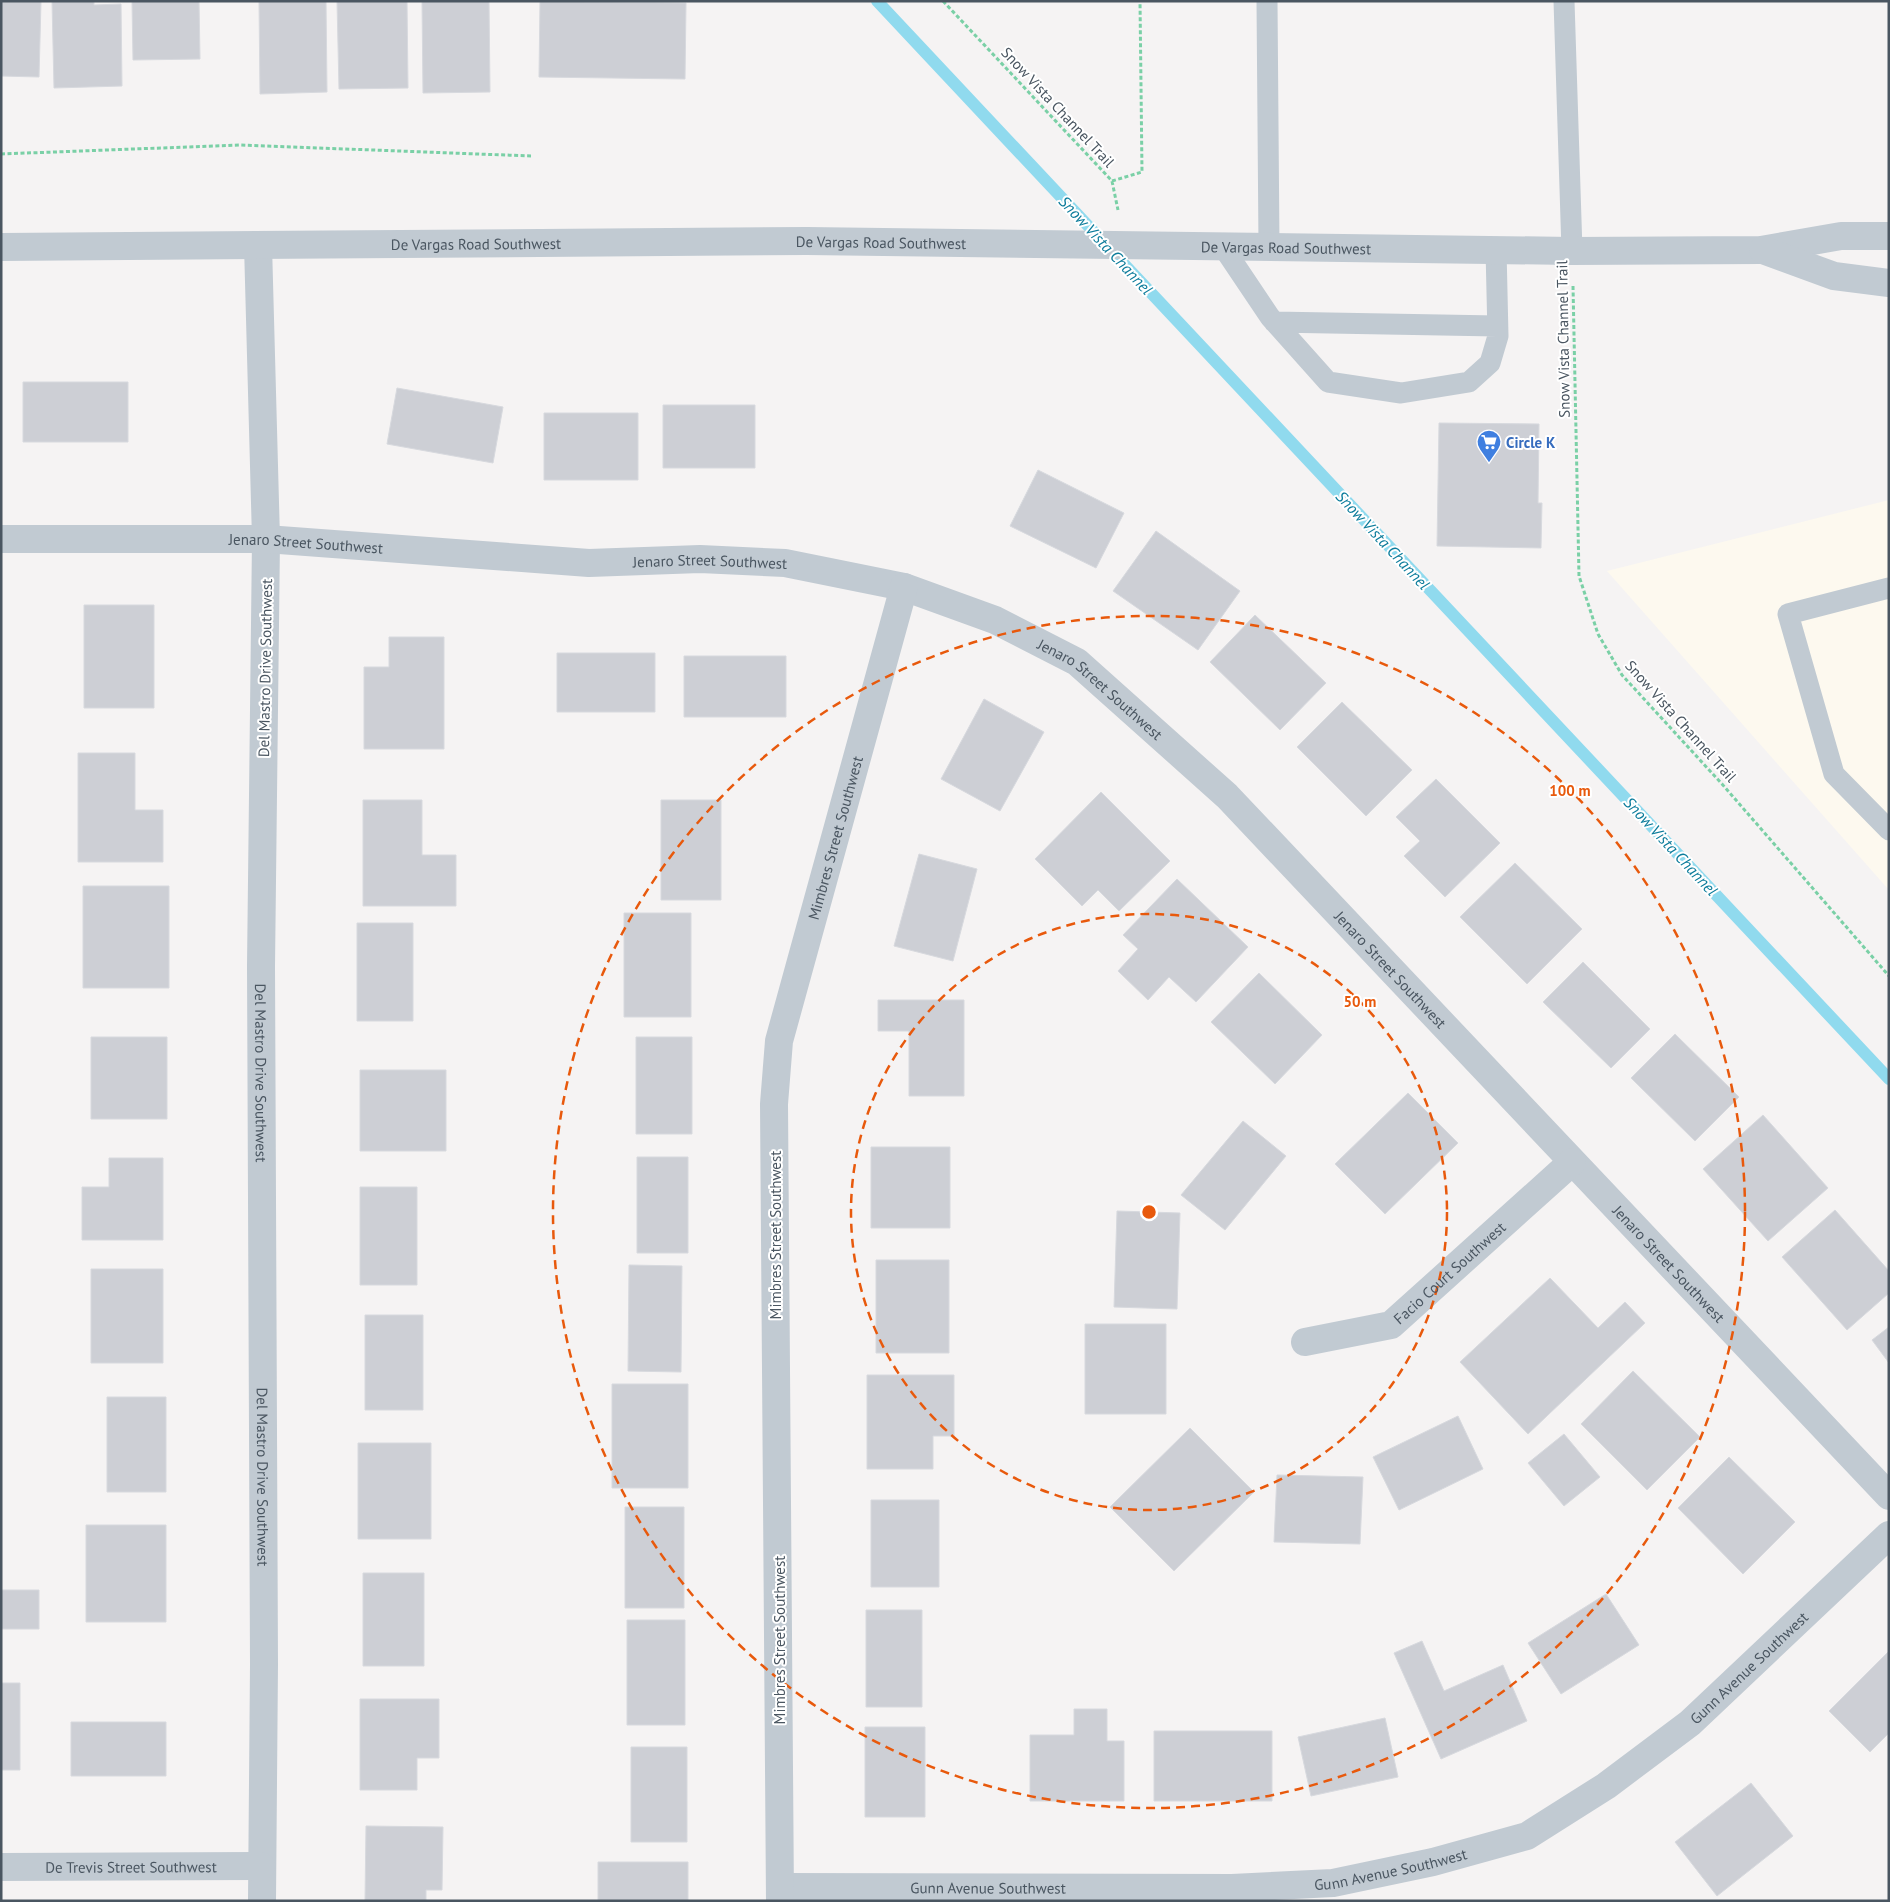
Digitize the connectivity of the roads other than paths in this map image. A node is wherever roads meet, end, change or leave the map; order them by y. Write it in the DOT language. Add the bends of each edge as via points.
graph roads {
  1 [pos="1267,1"];
  2 [pos="1564,1"];
  3 [pos="1889,236"];
  4 [pos="258,245"];
  5 [pos="1215,246"];
  6 [pos="1,247"];
  7 [pos="1269,247"];
  8 [pos="1496,249"];
  9 [pos="1572,250"];
  10 [pos="1761,250"];
  11 [pos="1889,283"];
  12 [pos="1274,322"];
  13 [pos="1498,326"];
  14 [pos="1,539"];
  15 [pos="266,539"];
  16 [pos="904,587"];
  17 [pos="1889,588"];
  18 [pos="1889,830"];
  19 [pos="1572,1162"];
  20 [pos="1305,1342"];
  21 [pos="1889,1496"];
  22 [pos="1889,1535"];
  23 [pos="261,1866"];
  24 [pos="1,1867"];
  25 [pos="780,1894"];
  26 [pos="262,1901"];
  1 -- 7 [label="lane"];
  2 -- 9 [label="lane"];
  3 -- 10 [label="street, De Vargas Road Southwest" via="1841,236"];
  4 -- 5 [label="street, De Vargas Road Southwest" via="806,241"];
  4 -- 6 [label="street, De Vargas Road Southwest"];
  4 -- 15 [label="street, Del Mastro Drive Southwest"];
  5 -- 7 [label="street, De Vargas Road Southwest"];
  5 -- 12 [label="lane"];
  7 -- 8 [label="street, De Vargas Road Southwest"];
  8 -- 9 [label="street, De Vargas Road Southwest"];
  8 -- 13 [label="lane"];
  9 -- 10 [label="street, De Vargas Road Southwest"];
  10 -- 11 [label="street, De Vargas Road Southwest" via="1834,276"];
  12 -- 13 [label="lane"];
  12 -- 13 [label="lane" via="1328,382 1401,394 1469,382 1490,363"];
  14 -- 15 [label="street, Jenaro Street Southwest"];
  15 -- 16 [label="street, Jenaro Street Southwest" via="589,563 700,559 785,563"];
  15 -- 23 [label="street, Del Mastro Drive Southwest" via="261,966 264,1644"];
  16 -- 19 [label="street, Jenaro Street Southwest" via="995,620 1078,662 1226,796"];
  16 -- 25 [label="street, Mimbres Street Southwest" via="779,1040 774,1104"];
  17 -- 18 [label="lane" via="1788,614 1834,774"];
  19 -- 20 [label="street, Facio Court Southwest" via="1391,1325"];
  19 -- 21 [label="street, Jenaro Street Southwest"];
  22 -- 25 [label="street, Gunn Avenue Southwest" via="1690,1723 1606,1786 1527,1836 1433,1862 1333,1884"];
  23 -- 24 [label="street, De Trevis Street Southwest"];
  23 -- 26 [label="street, Del Mastro Drive Southwest"];
}
